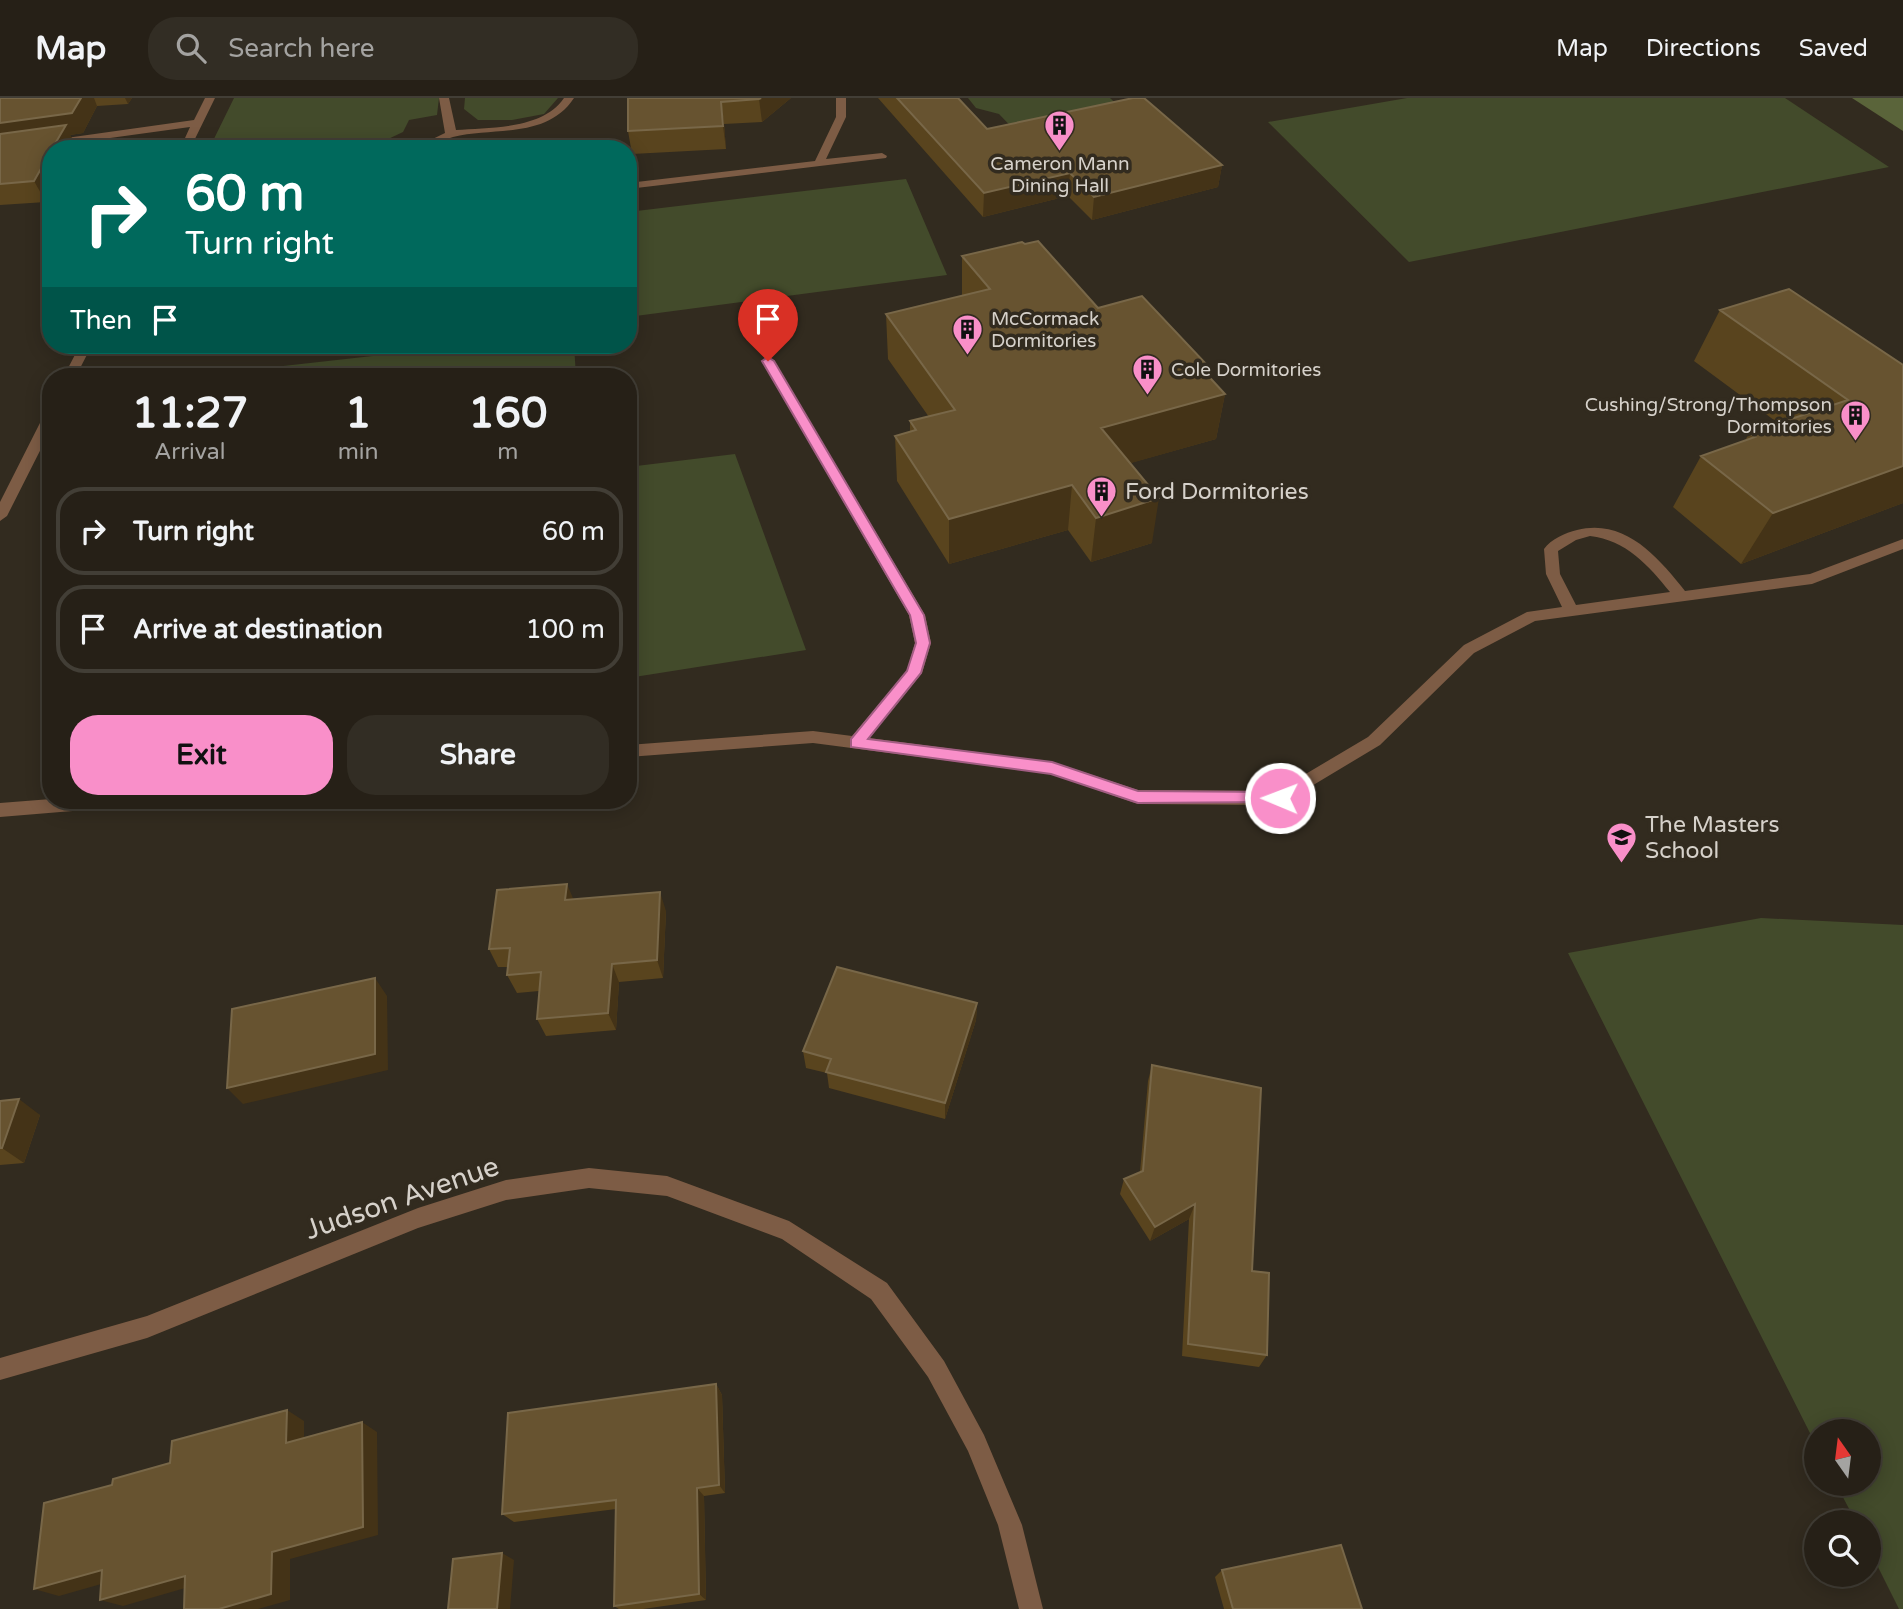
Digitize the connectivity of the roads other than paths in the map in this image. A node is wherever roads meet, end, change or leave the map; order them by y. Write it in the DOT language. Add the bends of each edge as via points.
graph roads {
  1 [pos="210,98"];
  2 [pos="444,98"];
  3 [pos="569,98"];
  4 [pos="841,98"];
  5 [pos="198,123"];
  6 [pos="451,134"];
  7 [pos="78,140"];
  8 [pos="190,140"];
  9 [pos="437,140"];
  10 [pos="42,145"];
  11 [pos="35,146"];
  12 [pos="882,156"];
  13 [pos="819,163"];
  14 [pos="637,185"];
  15 [pos="768,361"];
  16 [pos="42,433"];
  17 [pos="0,516"];
  18 [pos="1903,544"];
  19 [pos="1683,598"];
  20 [pos="1572,612"];
  21 [pos="856,743"];
  22 [pos="637,750"];
  23 [pos="42,807"];
  24 [pos="0,810"];
  25 [pos="0,1369"];
  26 [pos="1031,1609"];
  1 -- 5 [label="street"];
  2 -- 6 [label="street"];
  3 -- 6 [label="street" via="544,119"];
  4 -- 13 [label="street" via="841,117"];
  5 -- 7 [label="street"];
  5 -- 8 [label="street"];
  6 -- 9 [label="street"];
  10 -- 11 [label="street"];
  12 -- 13 [label="street"];
  13 -- 14 [label="street"];
  15 -- 21 [label="street" via="917,615 923,643 914,673"];
  16 -- 17 [label="street"];
  18 -- 19 [label="street" via="1812,579"];
  19 -- 20 [label="street"];
  19 -- 20 [label="street" via="1639,549 1613,533 1571,533 1551,549 1553,574"];
  20 -- 21 [label="street" via="1532,616 1469,649 1374,741 1280,798 1138,797 1052,768"];
  21 -- 22 [label="street" via="813,737"];
  23 -- 24 [label="street"];
  25 -- 26 [label="street, Judson Avenue" via="147,1327 418,1218 506,1190 589,1178 667,1186 789,1231 879,1291 936,1369 976,1443 1010,1525"];
}
